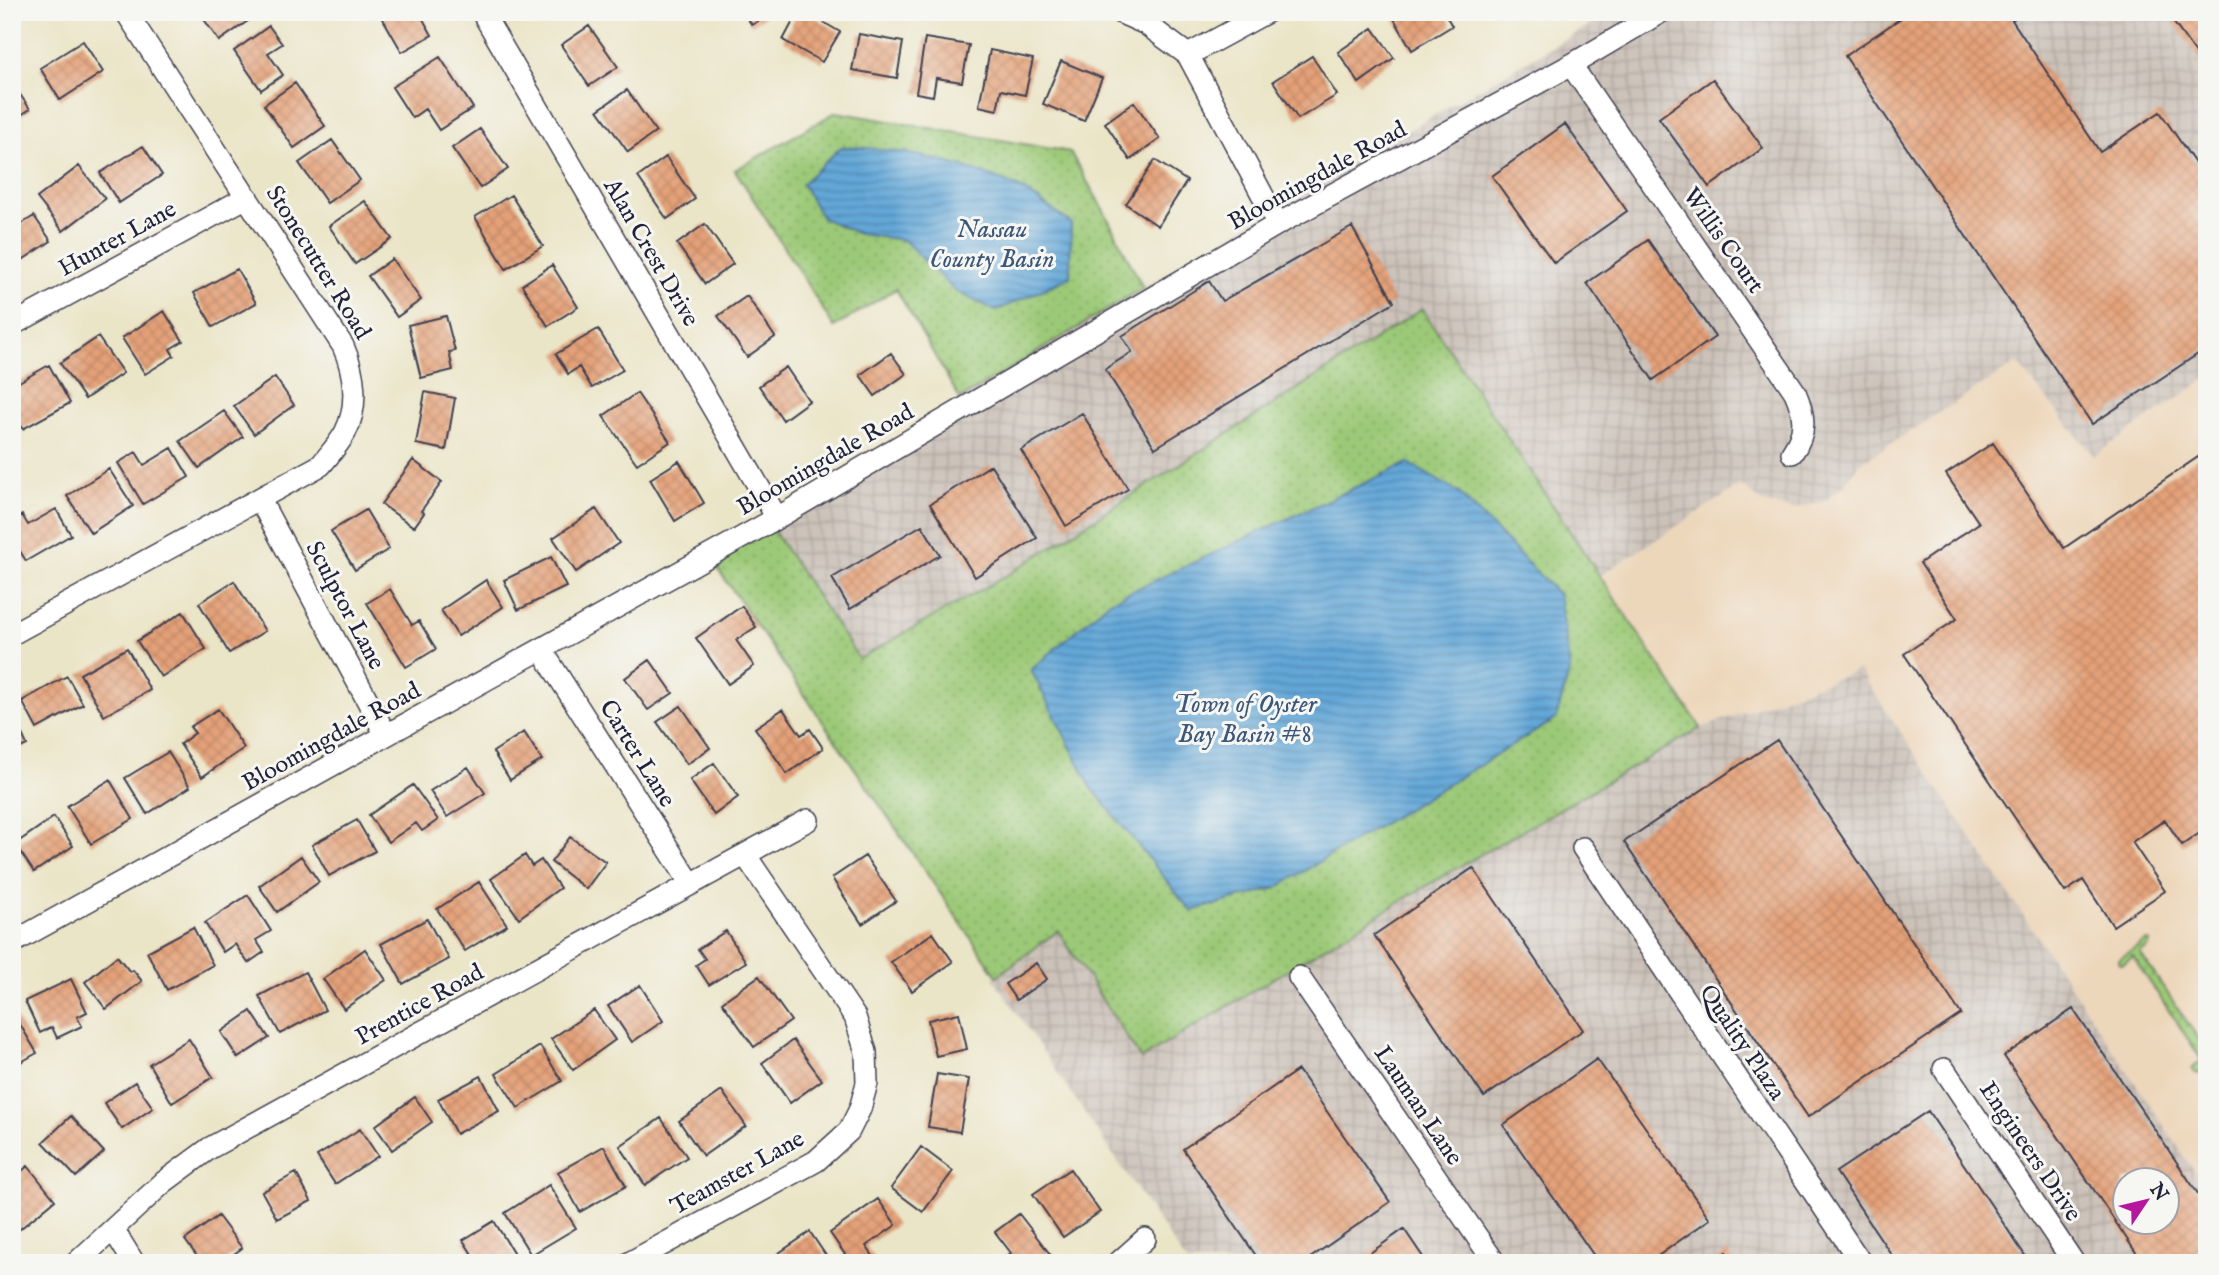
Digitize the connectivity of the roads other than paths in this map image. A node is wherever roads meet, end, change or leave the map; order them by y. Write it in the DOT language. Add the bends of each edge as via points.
graph roads {
  1 [pos="126,12"];
  2 [pos="482,12"];
  3 [pos="1119,12"];
  4 [pos="1267,12"];
  5 [pos="1661,12"];
  6 [pos="1188,55"];
  7 [pos="1571,65"];
  8 [pos="247,197"];
  9 [pos="1278,225"];
  10 [pos="12,325"];
  11 [pos="1792,453"];
  12 [pos="260,500"];
  13 [pos="776,518"];
  14 [pos="12,634"];
  15 [pos="541,649"];
  16 [pos="386,735"];
  17 [pos="808,820"];
  18 [pos="1583,848"];
  19 [pos="746,856"];
  20 [pos="691,884"];
  21 [pos="12,943"];
  22 [pos="1299,977"];
  23 [pos="1944,1069"];
  24 [pos="113,1229"];
  25 [pos="1145,1239"];
  26 [pos="76,1263"];
  27 [pos="134,1263"];
  28 [pos="629,1263"];
  29 [pos="1118,1263"];
  30 [pos="1495,1263"];
  31 [pos="1861,1263"];
  32 [pos="2074,1263"];
  1 -- 8 [label="street, Stonecutter Road"];
  2 -- 13 [label="street, Alan Crest Drive"];
  3 -- 6 [label="street" via="1146,24"];
  4 -- 6 [label="street"];
  5 -- 7 [label="street, Bloomingdale Road"];
  6 -- 9 [label="street"];
  7 -- 9 [label="street, Bloomingdale Road"];
  7 -- 11 [label="street, Willis Court" via="1795,392 1804,420 1803,434"];
  8 -- 10 [label="street, Hunter Lane"];
  8 -- 12 [label="street, Stonecutter Road" via="343,346 354,392 345,433 321,465"];
  9 -- 13 [label="street, Bloomingdale Road"];
  12 -- 14 [label="street, Stonecutter Road"];
  12 -- 16 [label="street, Sculptor Lane"];
  13 -- 15 [label="street, Bloomingdale Road"];
  15 -- 16 [label="street, Bloomingdale Road"];
  15 -- 20 [label="street, Carter Lane"];
  16 -- 21 [label="street, Bloomingdale Road"];
  17 -- 19 [label="street, Prentice Road"];
  18 -- 31 [label="street, Quality Plaza"];
  19 -- 20 [label="street, Prentice Road"];
  19 -- 28 [label="street, Teamster Lane" via="855,1017 866,1052 867,1083 860,1109 849,1131 816,1161"];
  20 -- 24 [label="street, Prentice Road" via="210,1148"];
  22 -- 30 [label="street, Lauman Lane"];
  23 -- 32 [label="street, Engineers Drive"];
  24 -- 26 [label="street, Prentice Road"];
  24 -- 27 [label="street"];
  25 -- 29 [label="street"];
}
